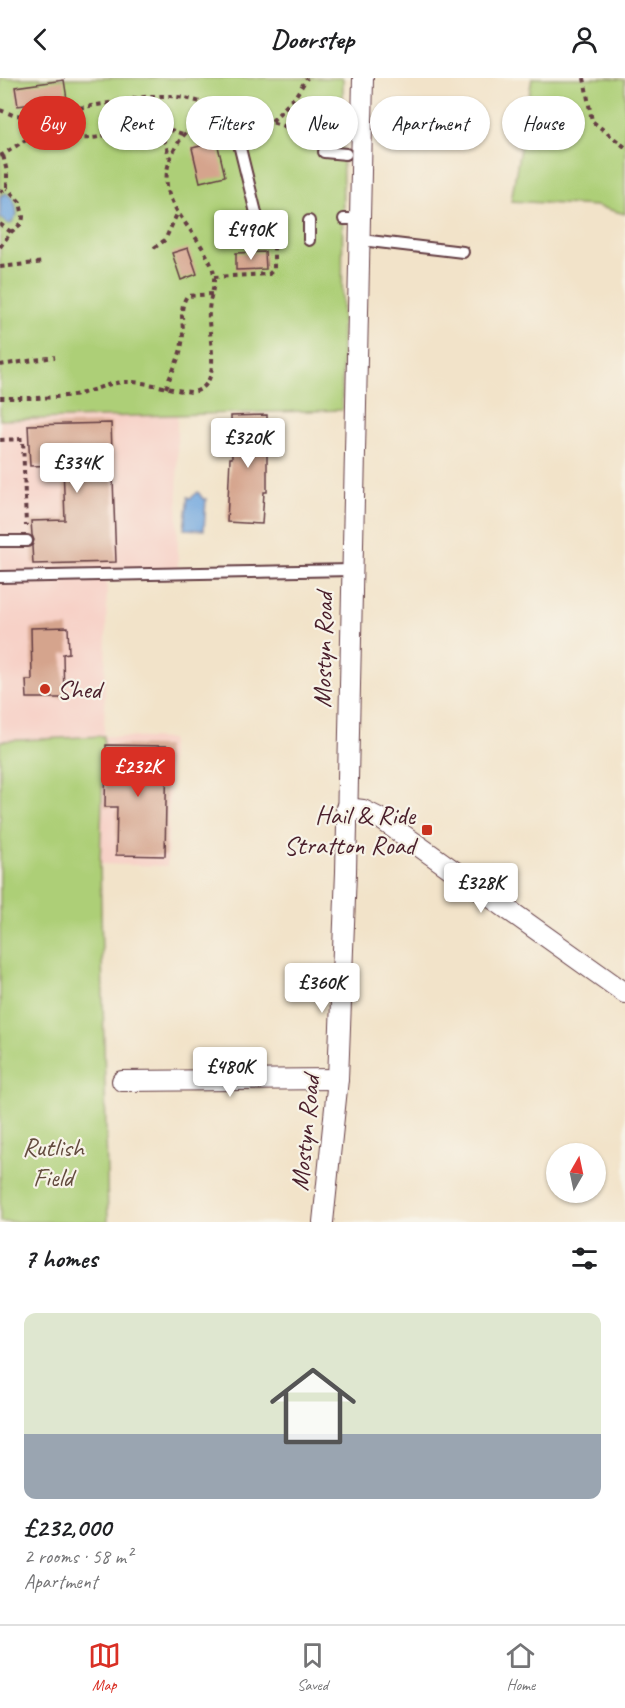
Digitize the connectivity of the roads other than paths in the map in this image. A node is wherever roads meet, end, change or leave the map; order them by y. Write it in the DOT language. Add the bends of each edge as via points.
graph roads {
  1 [pos="363,78"];
  2 [pos="240,150"];
  3 [pos="325,152"];
  4 [pos="346,154"];
  5 [pos="309,220"];
  6 [pos="244,221"];
  7 [pos="258,221"];
  8 [pos="276,221"];
  9 [pos="309,240"];
  10 [pos="361,240"];
  11 [pos="463,252"];
  12 [pos="27,541"];
  13 [pos="0,542"];
  14 [pos="352,570"];
  15 [pos="0,578"];
  16 [pos="346,808"];
  17 [pos="625,993"];
  18 [pos="338,1079"];
  19 [pos="122,1081"];
  20 [pos="323,1222"];
  1 -- 10 [label="street, Mostyn Road" via="352,219"];
  2 -- 7 [label="lane"];
  3 -- 4 [label="lane"];
  5 -- 9 [label="lane"];
  6 -- 7 [label="lane"];
  7 -- 8 [label="lane"];
  10 -- 11 [label="lane"];
  10 -- 14 [label="street, Mostyn Road"];
  12 -- 13 [label="lane"];
  14 -- 15 [label="lane"];
  14 -- 16 [label="street, Mostyn Road"];
  16 -- 17 [label="street" via="363,810 381,819"];
  16 -- 18 [label="street, Mostyn Road"];
  18 -- 19 [label="street"];
  18 -- 20 [label="street, Mostyn Road"];
}
